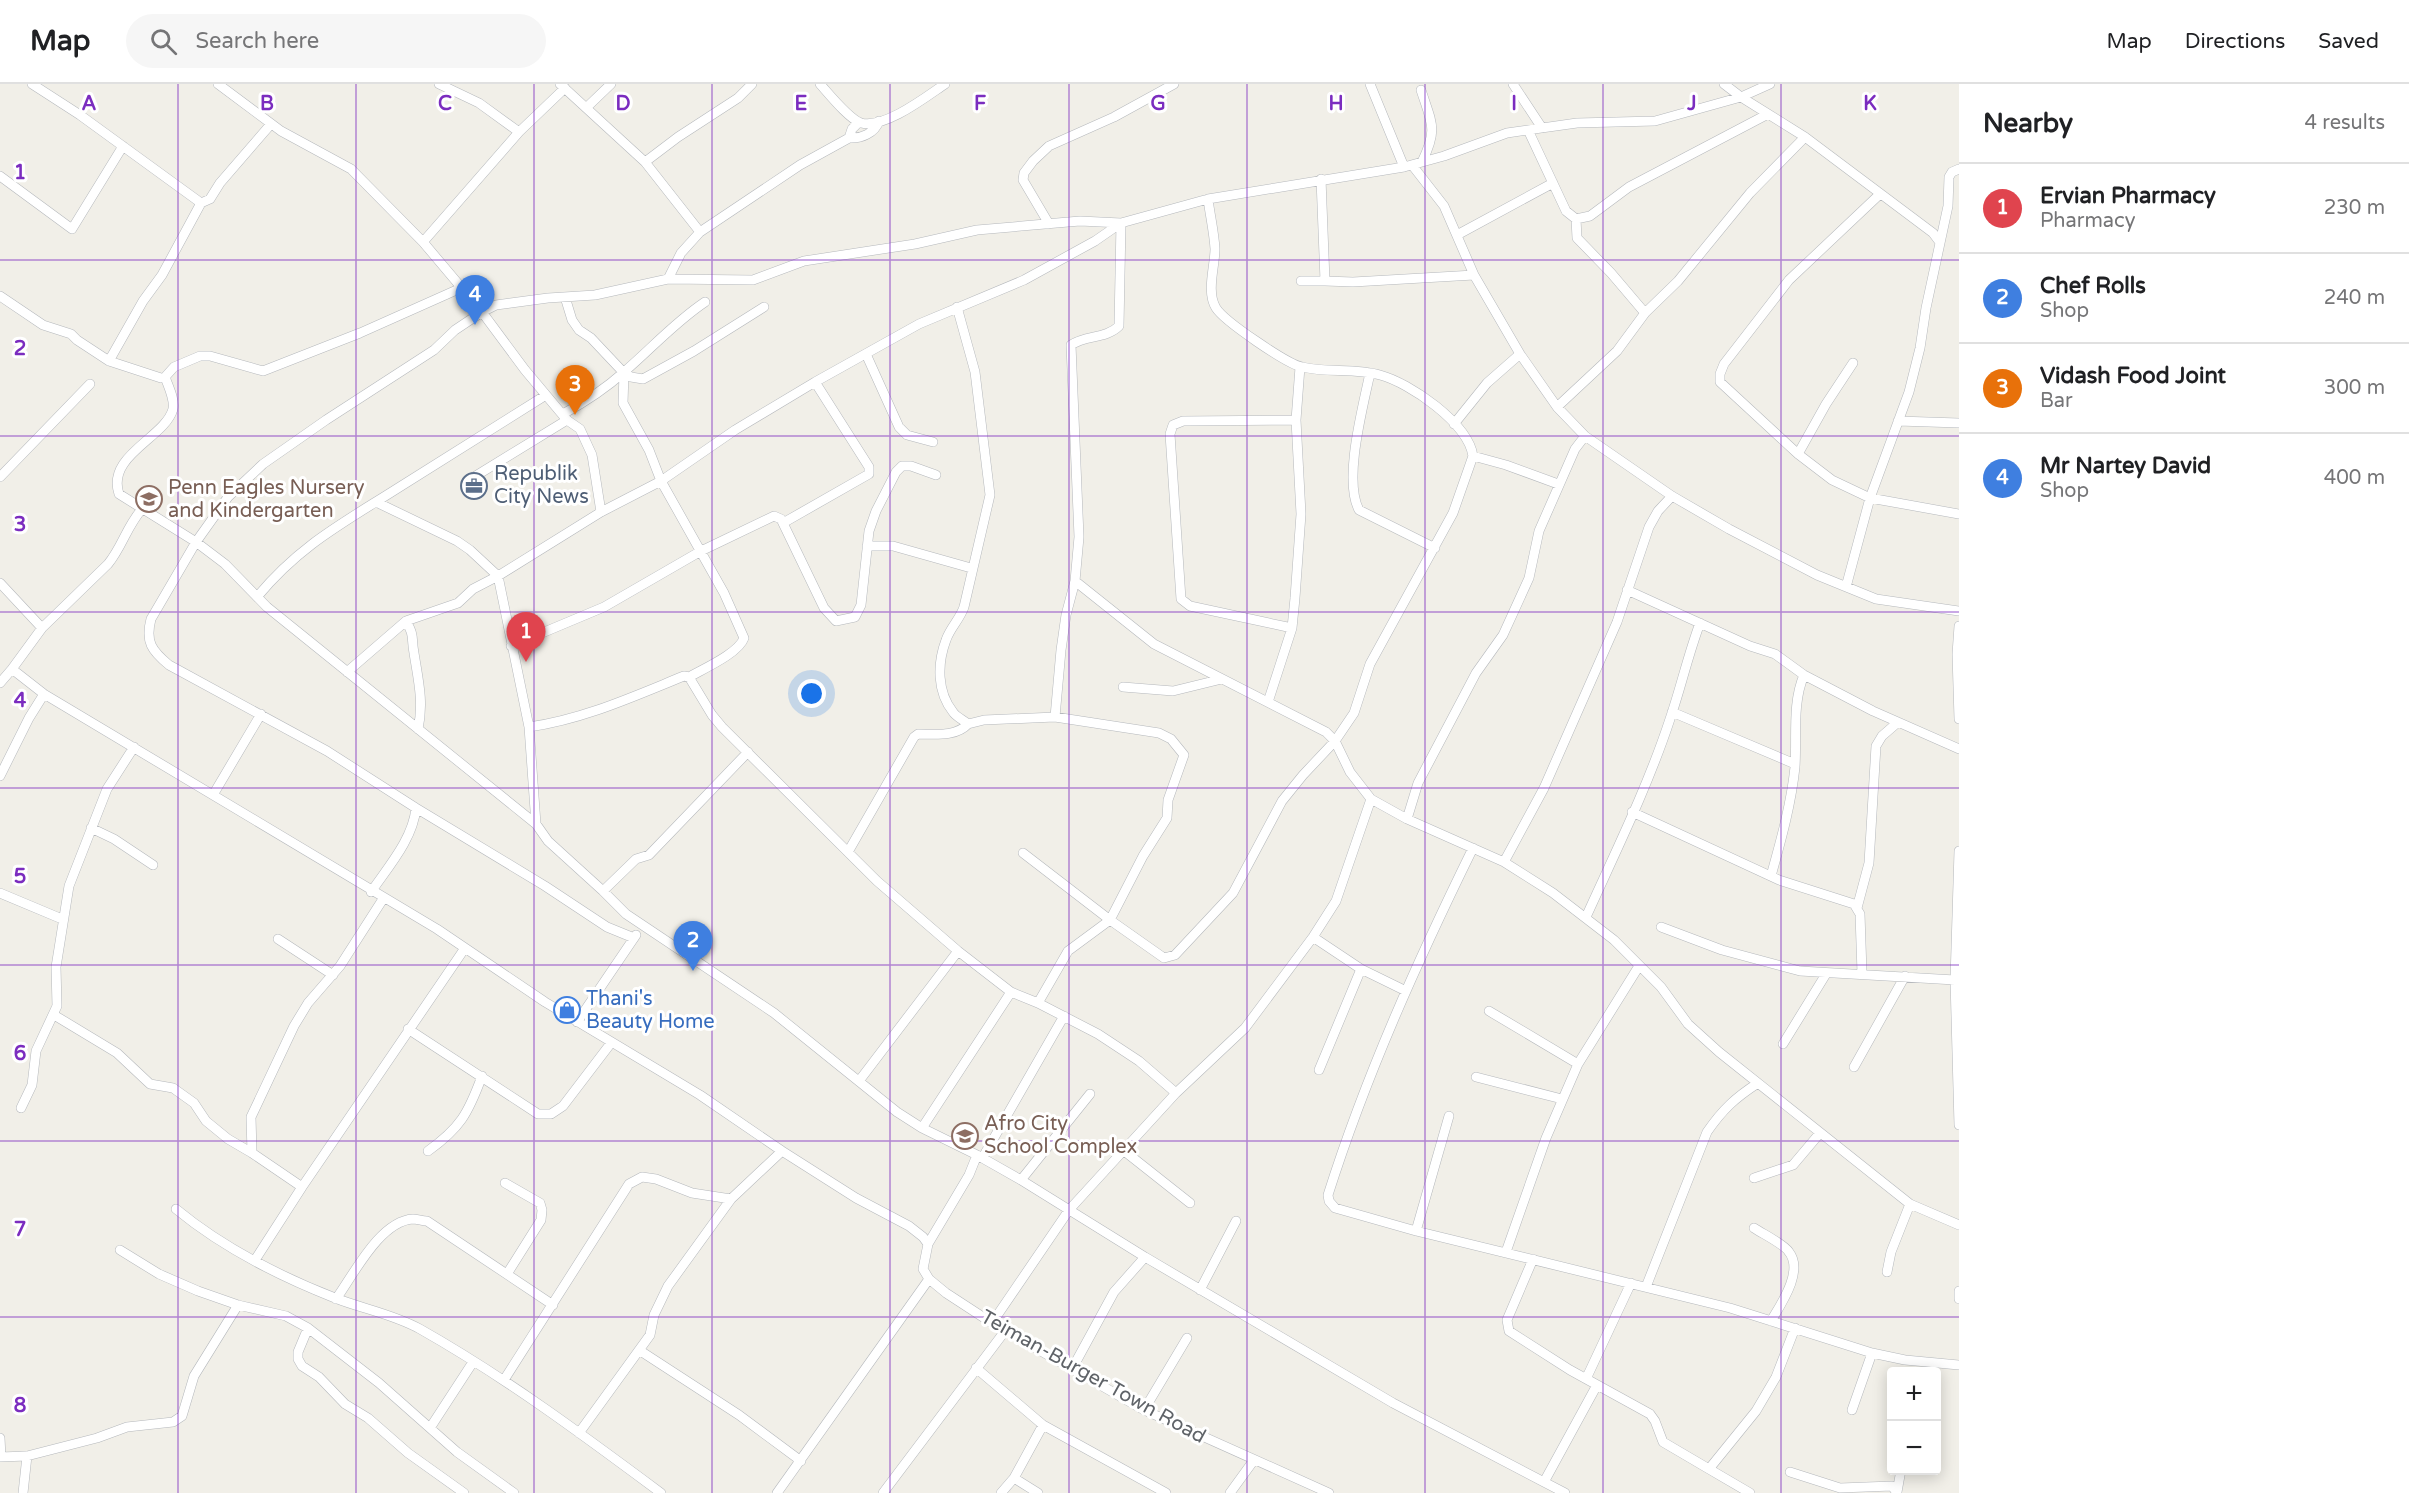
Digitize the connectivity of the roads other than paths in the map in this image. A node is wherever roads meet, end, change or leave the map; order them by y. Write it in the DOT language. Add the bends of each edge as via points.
graph roads {
  1 [pos="32,84"];
  2 [pos="218,84"];
  3 [pos="439,84"];
  4 [pos="611,84"];
  5 [pos="752,84"];
  6 [pos="820,84"];
  7 [pos="945,84"];
  8 [pos="1174,84"];
  9 [pos="1370,84"];
  10 [pos="1513,84"];
  11 [pos="1724,84"];
  12 [pos="1770,84"];
  13 [pos="563,86"];
  14 [pos="1420,90"];
  15 [pos="1741,97"];
  16 [pos="586,108"];
  17 [pos="1768,114"];
  18 [pos="879,121"];
  19 [pos="859,122"];
  20 [pos="271,124"];
  21 [pos="1542,128"];
  22 [pos="1528,130"];
  23 [pos="519,132"];
  24 [pos="1805,137"];
  25 [pos="849,138"];
  26 [pos="123,146"];
  27 [pos="645,162"];
  28 [pos="1412,165"];
  29 [pos="1959,169"];
  30 [pos="0,176"];
  31 [pos="1321,179"];
  32 [pos="1553,183"];
  33 [pos="1880,194"];
  34 [pos="1208,199"];
  35 [pos="201,204"];
  36 [pos="1576,219"];
  37 [pos="1121,223"];
  38 [pos="1049,224"];
  39 [pos="700,232"];
  40 [pos="1457,236"];
  41 [pos="423,242"];
  42 [pos="1939,242"];
  43 [pos="1474,275"];
  44 [pos="668,279"];
  45 [pos="1325,280"];
  46 [pos="1301,281"];
  47 [pos="461,288"];
  48 [pos="0,296"];
  49 [pos="565,297"];
  50 [pos="705,302"];
  51 [pos="764,307"];
  52 [pos="957,307"];
  53 [pos="482,312"];
  54 [pos="1646,313"];
  55 [pos="866,354"];
  56 [pos="1520,354"];
  57 [pos="109,361"];
  58 [pos="1853,363"];
  59 [pos="1300,367"];
  60 [pos="624,373"];
  61 [pos="1370,373"];
  62 [pos="165,377"];
  63 [pos="815,382"];
  64 [pos="90,384"];
  65 [pos="546,395"];
  66 [pos="1557,407"];
  67 [pos="565,417"];
  68 [pos="1296,420"];
  69 [pos="1898,421"];
  70 [pos="1959,423"];
  71 [pos="1454,424"];
  72 [pos="1585,436"];
  73 [pos="933,442"];
  74 [pos="1798,454"];
  75 [pos="1473,456"];
  76 [pos="936,475"];
  77 [pos="0,477"];
  78 [pos="469,480"];
  79 [pos="661,481"];
  80 [pos="1558,484"];
  81 [pos="1672,496"];
  82 [pos="1870,498"];
  83 [pos="376,502"];
  84 [pos="142,510"];
  85 [pos="601,512"];
  86 [pos="1959,513"];
  87 [pos="783,523"];
  88 [pos="196,542"];
  89 [pos="867,546"];
  90 [pos="1435,548"];
  91 [pos="701,550"];
  92 [pos="971,568"];
  93 [pos="498,576"];
  94 [pos="1075,580"];
  95 [pos="0,583"];
  96 [pos="1846,586"];
  97 [pos="1627,590"];
  98 [pos="257,597"];
  99 [pos="1959,611"];
  100 [pos="406,621"];
  101 [pos="1701,623"];
  102 [pos="1959,626"];
  103 [pos="42,628"];
  104 [pos="1292,628"];
  105 [pos="511,646"];
  106 [pos="12,669"];
  107 [pos="347,672"];
  108 [pos="1804,675"];
  109 [pos="689,677"];
  110 [pos="1222,679"];
  111 [pos="0,683"];
  112 [pos="1123,687"];
  113 [pos="44,694"];
  114 [pos="1268,702"];
  115 [pos="1672,712"];
  116 [pos="261,714"];
  117 [pos="1055,717"];
  118 [pos="1959,719"];
  119 [pos="1897,723"];
  120 [pos="968,724"];
  121 [pos="529,727"];
  122 [pos="418,729"];
  123 [pos="1335,741"];
  124 [pos="134,747"];
  125 [pos="1959,749"];
  126 [pos="748,752"];
  127 [pos="1795,764"];
  128 [pos="0,776"];
  129 [pos="213,795"];
  130 [pos="1371,799"];
  131 [pos="416,808"];
  132 [pos="1632,812"];
  133 [pos="1407,819"];
  134 [pos="536,824"];
  135 [pos="90,828"];
  136 [pos="1473,848"];
  137 [pos="1959,851"];
  138 [pos="848,852"];
  139 [pos="1023,853"];
  140 [pos="1504,862"];
  141 [pos="153,865"];
  142 [pos="1771,876"];
  143 [pos="603,891"];
  144 [pos="371,892"];
  145 [pos="0,893"];
  146 [pos="383,899"];
  147 [pos="1857,908"];
  148 [pos="1586,917"];
  149 [pos="62,919"];
  150 [pos="1110,920"];
  151 [pos="642,926"];
  152 [pos="1661,927"];
  153 [pos="1312,937"];
  154 [pos="634,938"];
  155 [pos="278,939"];
  156 [pos="465,948"];
  157 [pos="1958,949"];
  158 [pos="958,951"];
  159 [pos="1639,966"];
  160 [pos="1361,969"];
  161 [pos="1862,973"];
  162 [pos="1826,974"];
  163 [pos="333,975"];
  164 [pos="1905,976"];
  165 [pos="1955,980"];
  166 [pos="1407,991"];
  167 [pos="1011,992"];
  168 [pos="1038,1004"];
  169 [pos="1489,1011"];
  170 [pos="54,1015"];
  171 [pos="1064,1016"];
  172 [pos="577,1022"];
  173 [pos="408,1029"];
  174 [pos="611,1043"];
  175 [pos="1783,1044"];
  176 [pos="1578,1064"];
  177 [pos="1854,1067"];
  178 [pos="1319,1070"];
  179 [pos="482,1077"];
  180 [pos="1476,1077"];
  181 [pos="859,1081"];
  182 [pos="1758,1083"];
  183 [pos="1176,1093"];
  184 [pos="1090,1094"];
  185 [pos="1562,1100"];
  186 [pos="21,1108"];
  187 [pos="1449,1116"];
  188 [pos="1959,1125"];
  189 [pos="922,1128"];
  190 [pos="1820,1133"];
  191 [pos="1124,1150"];
  192 [pos="428,1151"];
  193 [pos="782,1151"];
  194 [pos="252,1153"];
  195 [pos="980,1156"];
  196 [pos="1754,1178"];
  197 [pos="1021,1180"];
  198 [pos="505,1183"];
  199 [pos="302,1187"];
  200 [pos="731,1199"];
  201 [pos="1190,1203"];
  202 [pos="1910,1204"];
  203 [pos="176,1209"];
  204 [pos="1069,1210"];
  205 [pos="1236,1221"];
  206 [pos="1959,1225"];
  207 [pos="1754,1228"];
  208 [pos="1416,1231"];
  209 [pos="928,1244"];
  210 [pos="120,1250"];
  211 [pos="1506,1252"];
  212 [pos="1144,1257"];
  213 [pos="1533,1259"];
  214 [pos="255,1260"];
  215 [pos="1887,1272"];
  216 [pos="507,1274"];
  217 [pos="929,1279"];
  218 [pos="1631,1283"];
  219 [pos="1646,1287"];
  220 [pos="1200,1290"];
  221 [pos="1959,1291"];
  222 [pos="336,1299"];
  223 [pos="1959,1299"];
  224 [pos="238,1305"];
  225 [pos="553,1305"];
  226 [pos="1771,1321"];
  227 [pos="992,1323"];
  228 [pos="308,1328"];
  229 [pos="1795,1328"];
  230 [pos="1005,1331"];
  231 [pos="323,1338"];
  232 [pos="1187,1338"];
  233 [pos="303,1344"];
  234 [pos="639,1350"];
  235 [pos="1872,1353"];
  236 [pos="473,1362"];
  237 [pos="1959,1365"];
  238 [pos="976,1368"];
  239 [pos="1072,1370"];
  240 [pos="1586,1379"];
  241 [pos="504,1380"];
  242 [pos="1597,1385"];
  243 [pos="1144,1410"];
  244 [pos="1851,1410"];
  245 [pos="1043,1425"];
  246 [pos="430,1428"];
  247 [pos="579,1433"];
  248 [pos="0,1438"];
  249 [pos="27,1456"];
  250 [pos="1,1457"];
  251 [pos="1254,1460"];
  252 [pos="801,1461"];
  253 [pos="1709,1469"];
  254 [pos="1790,1472"];
  255 [pos="1900,1475"];
  256 [pos="1014,1478"];
  257 [pos="1544,1482"];
  258 [pos="23,1493"];
  259 [pos="464,1493"];
  260 [pos="514,1493"];
  261 [pos="661,1493"];
  262 [pos="777,1493"];
  263 [pos="883,1493"];
  264 [pos="1001,1493"];
  265 [pos="1038,1493"];
  266 [pos="1166,1493"];
  267 [pos="1230,1493"];
  268 [pos="1329,1493"];
  269 [pos="1565,1493"];
  270 [pos="1750,1493"];
  271 [pos="1897,1493"];
  1 -- 26 [label="street"];
  2 -- 20 [label="street"];
  3 -- 23 [label="street" via="479,103"];
  4 -- 16 [label="street"];
  5 -- 27 [label="street" via="738,98"];
  6 -- 19 [label="street"];
  7 -- 18 [label="street" via="920,102"];
  8 -- 38 [label="street" via="1049,146 1033,161 1023,180"];
  9 -- 28 [label="street"];
  10 -- 21 [label="street"];
  11 -- 15 [label="street"];
  12 -- 15 [label="street"];
  13 -- 16 [label="street"];
  13 -- 23 [label="street"];
  14 -- 28 [label="street" via="1434,130 1432,142"];
  15 -- 17 [label="street"];
  15 -- 21 [label="street" via="1655,121"];
  16 -- 27 [label="street"];
  17 -- 24 [label="street"];
  17 -- 36 [label="street" via="1629,187 1590,216"];
  18 -- 19 [label="street"];
  18 -- 25 [label="street" via="866,135"];
  19 -- 25 [label="street"];
  20 -- 35 [label="street" via="210,199"];
  20 -- 41 [label="street" via="351,168"];
  21 -- 22 [label="street"];
  22 -- 28 [label="street" via="1507,133"];
  22 -- 32 [label="street"];
  23 -- 41 [label="street"];
  24 -- 33 [label="street"];
  24 -- 54 [label="street" via="1750,193 1678,281"];
  25 -- 39 [label="street" via="800,165"];
  26 -- 30 [label="street" via="72,229"];
  26 -- 35 [label="street"];
  27 -- 39 [label="street"];
  28 -- 31 [label="street"];
  28 -- 40 [label="street" via="1444,206"];
  29 -- 42 [label="street" via="1949,177 1948,206"];
  31 -- 34 [label="street"];
  31 -- 45 [label="street"];
  32 -- 36 [label="street" via="1566,211"];
  32 -- 40 [label="street"];
  33 -- 42 [label="street" via="1933,233"];
  33 -- 74 [label="street" via="1789,280 1720,374 1720,382"];
  34 -- 37 [label="street"];
  34 -- 59 [label="street" via="1215,248 1215,306 1256,340"];
  35 -- 57 [label="street"];
  36 -- 54 [label="street" via="1577,238"];
  37 -- 38 [label="street"];
  37 -- 52 [label="street" via="1024,280"];
  37 -- 94 [label="street" via="1119,327 1112,333 1071,345 1079,537"];
  38 -- 44 [label="street" via="977,230 804,261 753,280"];
  39 -- 44 [label="street" via="681,254"];
  40 -- 43 [label="street"];
  41 -- 47 [label="street"];
  42 -- 69 [label="street" via="1920,348"];
  43 -- 45 [label="street"];
  43 -- 56 [label="street"];
  44 -- 49 [label="street" via="595,295"];
  45 -- 46 [label="street"];
  47 -- 53 [label="street"];
  47 -- 62 [label="street" via="263,371 210,356 174,367"];
  48 -- 57 [label="street" via="42,325 71,334"];
  49 -- 53 [label="street" via="510,302"];
  49 -- 60 [label="street" via="579,330"];
  50 -- 60 [label="street" via="673,325"];
  51 -- 60 [label="street" via="643,379"];
  52 -- 55 [label="street"];
  52 -- 92 [label="street" via="975,372 990,495"];
  53 -- 65 [label="street"];
  53 -- 88 [label="street" via="434,350 263,464 228,497"];
  54 -- 66 [label="street" via="1617,351"];
  55 -- 63 [label="street"];
  55 -- 73 [label="street" via="899,427 907,435"];
  56 -- 66 [label="street"];
  56 -- 71 [label="street" via="1487,383"];
  57 -- 62 [label="street"];
  58 -- 74 [label="street"];
  59 -- 61 [label="street"];
  59 -- 68 [label="street"];
  60 -- 67 [label="street"];
  60 -- 79 [label="street" via="622,403 649,450"];
  61 -- 71 [label="street" via="1425,398"];
  61 -- 90 [label="street" via="1353,474 1354,500 1359,510"];
  62 -- 84 [label="street" via="173,409 129,457 116,482 119,494"];
  63 -- 79 [label="street"];
  63 -- 87 [label="street" via="869,467 869,474"];
  64 -- 77 [label="street"];
  65 -- 67 [label="street"];
  65 -- 83 [label="street"];
  66 -- 72 [label="street"];
  67 -- 78 [label="street"];
  67 -- 85 [label="street" via="580,429 592,455"];
  68 -- 104 [label="street" via="1301,514"];
  68 -- 104 [label="street" via="1183,421 1173,425 1170,434 1181,599 1190,606"];
  69 -- 70 [label="street"];
  69 -- 82 [label="street"];
  71 -- 75 [label="street" via="1472,447"];
  72 -- 80 [label="street"];
  72 -- 81 [label="street"];
  74 -- 82 [label="street" via="1832,480"];
  75 -- 80 [label="street"];
  75 -- 90 [label="street" via="1453,513"];
  76 -- 89 [label="street" via="911,466 902,466 896,472 876,511"];
  79 -- 85 [label="street"];
  79 -- 91 [label="street"];
  80 -- 133 [label="street" via="1539,531 1529,578 1503,635 1476,673 1418,783"];
  81 -- 96 [label="street" via="1777,555"];
  81 -- 97 [label="street" via="1649,527"];
  82 -- 86 [label="street"];
  82 -- 96 [label="street"];
  83 -- 93 [label="street" via="457,541"];
  83 -- 98 [label="street" via="301,551"];
  84 -- 88 [label="street"];
  84 -- 103 [label="street" via="108,564"];
  85 -- 93 [label="street"];
  87 -- 89 [label="street" via="824,608 837,621 855,617 861,604"];
  87 -- 91 [label="street" via="774,516"];
  88 -- 98 [label="street" via="225,564"];
  88 -- 116 [label="street" via="151,619 148,629 153,651 169,665"];
  89 -- 92 [label="street" via="892,546"];
  90 -- 123 [label="street" via="1378,649 1354,713"];
  91 -- 105 [label="street" via="604,607"];
  91 -- 109 [label="street" via="744,638 734,651"];
  92 -- 120 [label="street" via="964,607 946,638 940,675 940,689 953,713"];
  93 -- 100 [label="street" via="473,589 458,603"];
  93 -- 105 [label="street"];
  94 -- 110 [label="street" via="1154,644"];
  94 -- 117 [label="street" via="1066,615"];
  95 -- 103 [label="street"];
  96 -- 99 [label="street" via="1876,599"];
  97 -- 101 [label="street"];
  97 -- 140 [label="street" via="1617,622 1544,788"];
  98 -- 107 [label="street"];
  100 -- 107 [label="street"];
  100 -- 122 [label="street" via="414,637 421,692"];
  101 -- 108 [label="street" via="1775,654"];
  101 -- 115 [label="street"];
  102 -- 118 [label="street"];
  103 -- 106 [label="street"];
  104 -- 114 [label="street"];
  105 -- 121 [label="street"];
  106 -- 111 [label="street"];
  106 -- 113 [label="street"];
  107 -- 122 [label="street"];
  108 -- 119 [label="street"];
  108 -- 127 [label="street" via="1797,699"];
  109 -- 121 [label="street" via="564,722"];
  109 -- 126 [label="street" via="712,715"];
  110 -- 112 [label="street" via="1173,691"];
  110 -- 114 [label="street"];
  113 -- 124 [label="street"];
  113 -- 128 [label="street"];
  114 -- 123 [label="street" via="1326,732"];
  115 -- 127 [label="street"];
  115 -- 132 [label="street"];
  116 -- 129 [label="street"];
  116 -- 131 [label="street"];
  117 -- 120 [label="street"];
  117 -- 150 [label="street" via="1159,733 1171,739 1184,755 1168,800 1167,818"];
  119 -- 125 [label="street"];
  119 -- 147 [label="street" via="1876,746 1869,863"];
  120 -- 138 [label="street" via="949,734 914,737"];
  121 -- 134 [label="street"];
  122 -- 134 [label="street"];
  123 -- 130 [label="street" via="1350,772"];
  123 -- 150 [label="street" via="1282,801 1233,893 1176,955 1164,958"];
  124 -- 129 [label="street"];
  124 -- 135 [label="street" via="107,789"];
  126 -- 138 [label="street"];
  126 -- 143 [label="street" via="649,855 636,859"];
  127 -- 142 [label="street" via="1789,810"];
  129 -- 144 [label="street"];
  130 -- 133 [label="street"];
  130 -- 153 [label="street" via="1336,901"];
  131 -- 144 [label="street" via="414,824"];
  131 -- 154 [label="street" via="607,927"];
  132 -- 142 [label="street"];
  132 -- 148 [label="street"];
  133 -- 136 [label="street"];
  134 -- 143 [label="street" via="548,841"];
  135 -- 141 [label="street"];
  135 -- 149 [label="street" via="69,886"];
  136 -- 140 [label="street"];
  136 -- 166 [label="street"];
  137 -- 157 [label="street"];
  138 -- 158 [label="street"];
  139 -- 150 [label="street"];
  140 -- 148 [label="street"];
  142 -- 147 [label="street"];
  143 -- 151 [label="street"];
  144 -- 146 [label="street"];
  145 -- 149 [label="street"];
  146 -- 156 [label="street"];
  146 -- 163 [label="street"];
  147 -- 161 [label="street"];
  148 -- 159 [label="street"];
  149 -- 170 [label="street"];
  150 -- 168 [label="street" via="1068,951"];
  151 -- 154 [label="street"];
  151 -- 181 [label="street" via="774,1013"];
  152 -- 162 [label="street" via="1722,950"];
  153 -- 160 [label="street"];
  153 -- 183 [label="street" via="1245,1028"];
  154 -- 172 [label="street"];
  155 -- 163 [label="street"];
  156 -- 172 [label="street"];
  156 -- 173 [label="street"];
  157 -- 165 [label="street"];
  158 -- 167 [label="street"];
  158 -- 181 [label="street"];
  159 -- 176 [label="street"];
  159 -- 182 [label="street" via="1661,987 1688,1024"];
  160 -- 166 [label="street"];
  160 -- 178 [label="street"];
  161 -- 162 [label="street"];
  161 -- 164 [label="street"];
  162 -- 175 [label="street"];
  163 -- 194 [label="street" via="294,1026 254,1109"];
  164 -- 165 [label="street"];
  164 -- 177 [label="street"];
  165 -- 188 [label="street"];
  166 -- 208 [label="street" via="1350,1127 1328,1195 1335,1208"];
  167 -- 168 [label="street"];
  167 -- 189 [label="street"];
  168 -- 171 [label="street"];
  169 -- 176 [label="street"];
  170 -- 186 [label="street" via="36,1051 32,1085"];
  170 -- 194 [label="street" via="117,1053 150,1084 173,1088 194,1103 228,1139"];
  171 -- 183 [label="street" via="1139,1061"];
  171 -- 195 [label="street"];
  172 -- 174 [label="street"];
  173 -- 179 [label="street"];
  173 -- 199 [label="street"];
  174 -- 179 [label="street" via="563,1106 551,1114 538,1113"];
  174 -- 193 [label="street" via="700,1095"];
  176 -- 185 [label="street"];
  179 -- 192 [label="street" via="461,1122"];
  180 -- 185 [label="street"];
  181 -- 189 [label="street"];
  182 -- 190 [label="street"];
  182 -- 219 [label="street" via="1722,1110 1707,1132"];
  183 -- 191 [label="street"];
  184 -- 197 [label="street"];
  185 -- 211 [label="street"];
  187 -- 208 [label="street"];
  189 -- 195 [label="street"];
  190 -- 196 [label="street" via="1793,1165"];
  190 -- 202 [label="street"];
  191 -- 201 [label="street"];
  191 -- 204 [label="street"];
  193 -- 200 [label="street"];
  193 -- 209 [label="street" via="909,1226"];
  194 -- 199 [label="street"];
  195 -- 197 [label="street"];
  195 -- 209 [label="street"];
  197 -- 204 [label="street"];
  198 -- 216 [label="street" via="540,1203 542,1210 541,1220"];
  199 -- 214 [label="street"];
  200 -- 225 [label="street" via="692,1193 656,1179 642,1177 629,1184"];
  200 -- 234 [label="street" via="668,1286 654,1315 650,1335"];
  202 -- 206 [label="street"];
  202 -- 215 [label="street"];
  203 -- 214 [label="street"];
  204 -- 212 [label="street"];
  204 -- 227 [label="street"];
  205 -- 220 [label="street"];
  207 -- 226 [label="street" via="1789,1251 1794,1264 1788,1293"];
  208 -- 211 [label="street"];
  209 -- 217 [label="street" via="923,1269"];
  210 -- 224 [label="street" via="159,1274"];
  211 -- 213 [label="street"];
  212 -- 220 [label="street"];
  212 -- 239 [label="street" via="1114,1292"];
  213 -- 218 [label="street"];
  213 -- 240 [label="street" via="1507,1320 1509,1331"];
  214 -- 222 [label="street"];
  216 -- 222 [label="street" via="427,1221 413,1219 397,1224 381,1236"];
  216 -- 225 [label="street"];
  217 -- 227 [label="street, Teiman-Burger Town Road"];
  217 -- 252 [label="street"];
  218 -- 219 [label="street"];
  218 -- 240 [label="street"];
  219 -- 226 [label="street"];
  220 -- 257 [label="street" via="1393,1403"];
  221 -- 223 [label="street"];
  222 -- 236 [label="street" via="387,1314"];
  224 -- 228 [label="street" via="286,1316"];
  224 -- 249 [label="street" via="194,1376 182,1416 173,1422 127,1426"];
  225 -- 241 [label="street"];
  226 -- 229 [label="street"];
  227 -- 230 [label="street, Teiman-Burger Town Road"];
  228 -- 231 [label="street"];
  228 -- 233 [label="street"];
  229 -- 235 [label="street"];
  229 -- 253 [label="street" via="1776,1377 1756,1412"];
  230 -- 238 [label="street"];
  230 -- 239 [label="street, Teiman-Burger Town Road"];
  231 -- 233 [label="street"];
  231 -- 246 [label="street"];
  232 -- 243 [label="street"];
  233 -- 259 [label="street" via="298,1352 302,1366 319,1377 335,1396"];
  234 -- 247 [label="street"];
  234 -- 252 [label="street"];
  235 -- 237 [label="street"];
  235 -- 244 [label="street"];
  236 -- 241 [label="street"];
  236 -- 246 [label="street"];
  238 -- 245 [label="street"];
  238 -- 263 [label="street"];
  239 -- 243 [label="street, Teiman-Burger Town Road"];
  240 -- 242 [label="street"];
  241 -- 247 [label="street"];
  242 -- 253 [label="street" via="1650,1414 1663,1442"];
  242 -- 257 [label="street"];
  243 -- 251 [label="street, Teiman-Burger Town Road"];
  245 -- 256 [label="street"];
  245 -- 266 [label="street"];
  246 -- 260 [label="street"];
  247 -- 261 [label="street"];
  248 -- 250 [label="street"];
  249 -- 250 [label="street"];
  249 -- 258 [label="street"];
  251 -- 267 [label="street"];
  251 -- 268 [label="street, Teiman-Burger Town Road"];
  252 -- 262 [label="street"];
  253 -- 270 [label="street"];
  254 -- 271 [label="street" via="1840,1488 1892,1486"];
  255 -- 271 [label="street"];
  256 -- 264 [label="street"];
  256 -- 265 [label="street"];
  257 -- 269 [label="street"];
}
